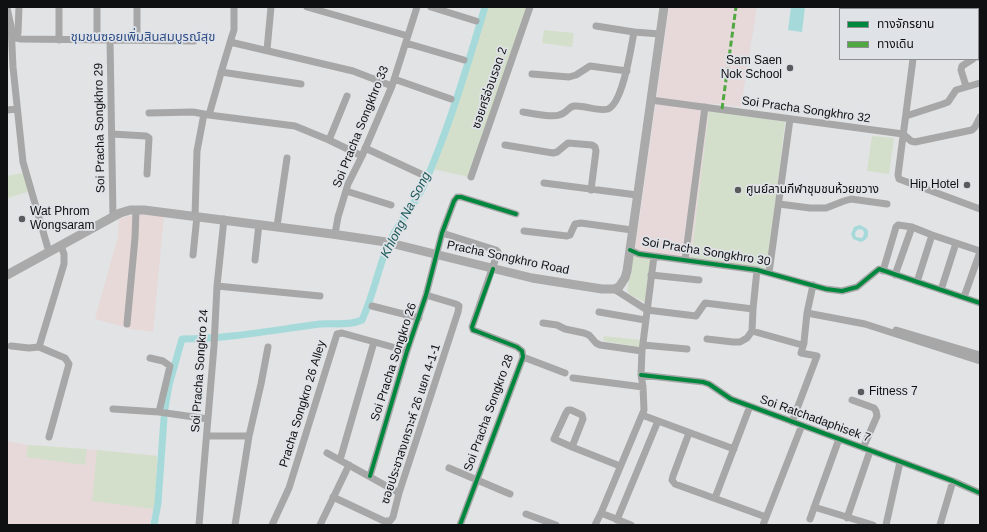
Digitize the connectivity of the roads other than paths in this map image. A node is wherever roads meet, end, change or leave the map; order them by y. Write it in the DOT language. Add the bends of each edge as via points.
graph roads {
  1 [pos="19,7"];
  2 [pos="59,7"];
  3 [pos="97,7"];
  4 [pos="137,7"];
  5 [pos="234,7"];
  6 [pos="271,7"];
  7 [pos="307,7"];
  8 [pos="417,7"];
  9 [pos="431,7"];
  10 [pos="530,7"];
  11 [pos="664,7"];
  12 [pos="7,8"];
  13 [pos="476,21"];
  14 [pos="596,26"];
  15 [pos="634,32"];
  16 [pos="660,34"];
  17 [pos="12,37"];
  18 [pos="59,40"];
  19 [pos="97,40"];
  20 [pos="110,40"];
  21 [pos="137,40"];
  22 [pos="407,40"];
  23 [pos="194,41"];
  24 [pos="230,42"];
  25 [pos="267,50"];
  26 [pos="464,60"];
  27 [pos="913,60"];
  28 [pos="971,60"];
  29 [pos="626,70"];
  30 [pos="221,72"];
  31 [pos="532,74"];
  32 [pos="394,79"];
  33 [pos="980,83"];
  34 [pos="301,84"];
  35 [pos="392,86"];
  36 [pos="966,86"];
  37 [pos="347,96"];
  38 [pos="451,98"];
  39 [pos="651,100"];
  40 [pos="705,107"];
  41 [pos="17,109"];
  42 [pos="7,110"];
  43 [pos="523,112"];
  44 [pos="149,113"];
  45 [pos="207,114"];
  46 [pos="906,116"];
  47 [pos="980,117"];
  48 [pos="790,119"];
  49 [pos="112,134"];
  50 [pos="903,134"];
  51 [pos="329,140"];
  52 [pos="505,145"];
  53 [pos="365,148"];
  54 [pos="362,156"];
  55 [pos="287,158"];
  56 [pos="147,174"];
  57 [pos="421,174"];
  58 [pos="470,177"];
  59 [pos="544,183"];
  60 [pos="591,190"];
  61 [pos="346,191"];
  62 [pos="637,195"];
  63 [pos="779,204"];
  64 [pos="887,204"];
  65 [pos="391,205"];
  66 [pos="980,209"];
  67 [pos="136,210"];
  68 [pos="516,214"];
  69 [pos="196,216"];
  70 [pos="113,217"];
  71 [pos="224,219"];
  72 [pos="259,224"];
  73 [pos="277,226"];
  74 [pos="912,227"];
  75 [pos="632,230"];
  76 [pos="524,231"];
  77 [pos="442,233"];
  78 [pos="335,234"];
  79 [pos="932,235"];
  80 [pos="956,243"];
  81 [pos="61,246"];
  82 [pos="630,250"];
  83 [pos="49,252"];
  84 [pos="980,252"];
  85 [pos="193,255"];
  86 [pos="437,255"];
  87 [pos="654,256"];
  88 [pos="255,260"];
  89 [pos="685,260"];
  90 [pos="493,269"];
  91 [pos="757,270"];
  92 [pos="882,271"];
  93 [pos="769,273"];
  94 [pos="651,275"];
  95 [pos="895,275"];
  96 [pos="7,276"];
  97 [pos="699,280"];
  98 [pos="916,282"];
  99 [pos="813,285"];
  100 [pos="217,286"];
  101 [pos="614,289"];
  102 [pos="941,290"];
  103 [pos="426,295"];
  104 [pos="320,296"];
  105 [pos="964,297"];
  106 [pos="980,303"];
  107 [pos="372,306"];
  108 [pos="753,309"];
  109 [pos="646,310"];
  110 [pos="599,312"];
  111 [pos="807,313"];
  112 [pos="419,318"];
  113 [pos="645,320"];
  114 [pos="543,323"];
  115 [pos="127,324"];
  116 [pos="865,324"];
  117 [pos="752,331"];
  118 [pos="707,339"];
  119 [pos="374,342"];
  120 [pos="804,342"];
  121 [pos="11,346"];
  122 [pos="268,346"];
  123 [pos="39,347"];
  124 [pos="642,348"];
  125 [pos="687,349"];
  126 [pos="407,351"];
  127 [pos="980,355"];
  128 [pos="523,356"];
  129 [pos="150,358"];
  130 [pos="980,361"];
  131 [pos="565,373"];
  132 [pos="641,375"];
  133 [pos="572,378"];
  134 [pos="643,387"];
  135 [pos="852,400"];
  136 [pos="750,406"];
  137 [pos="112,409"];
  138 [pos="159,412"];
  139 [pos="642,415"];
  140 [pos="208,420"];
  141 [pos="658,422"];
  142 [pos="792,422"];
  143 [pos="802,425"];
  144 [pos="689,433"];
  145 [pos="207,436"];
  146 [pos="249,436"];
  147 [pos="49,437"];
  148 [pos="839,439"];
  149 [pos="572,447"];
  150 [pos="734,449"];
  151 [pos="866,449"];
  152 [pos="327,453"];
  153 [pos="340,460"];
  154 [pos="900,462"];
  155 [pos="349,465"];
  156 [pos="620,466"];
  157 [pos="448,468"];
  158 [pos="370,476"];
  159 [pos="476,480"];
  160 [pos="954,481"];
  161 [pos="399,493"];
  162 [pos="980,493"];
  163 [pos="510,494"];
  164 [pos="334,497"];
  165 [pos="715,498"];
  166 [pos="814,507"];
  167 [pos="601,513"];
  168 [pos="526,514"];
  169 [pos="766,517"];
  170 [pos="847,518"];
  171 [pos="810,519"];
  172 [pos="617,520"];
  173 [pos="199,525"];
  174 [pos="235,525"];
  175 [pos="272,525"];
  176 [pos="320,525"];
  177 [pos="460,525"];
  178 [pos="556,525"];
  179 [pos="594,525"];
  180 [pos="631,525"];
  181 [pos="763,525"];
  182 [pos="873,525"];
  183 [pos="886,525"];
  184 [pos="940,525"];
  1 -- 17 [label="street" via="18,33"];
  2 -- 18 [label="street"];
  3 -- 19 [label="street"];
  4 -- 21 [label="street"];
  5 -- 24 [label="street" via="234,30"];
  6 -- 25 [label="street"];
  7 -- 22 [label="street"];
  8 -- 22 [label="street, Soi Pracha Songkhro 33"];
  9 -- 13 [label="street"];
  10 -- 58 [label="street, ซอยศรีอ่อนรอด 2"];
  11 -- 16 [label="main road"];
  12 -- 17 [label="street"];
  14 -- 15 [label="street"];
  15 -- 16 [label="street"];
  15 -- 29 [label="street"];
  16 -- 39 [label="main road"];
  17 -- 18 [label="street"];
  17 -- 41 [label="street"];
  18 -- 19 [label="street"];
  19 -- 20 [label="street"];
  20 -- 21 [label="street"];
  20 -- 49 [label="street, Soi Pracha Songkhro 29"];
  21 -- 23 [label="street"];
  22 -- 26 [label="street"];
  22 -- 32 [label="street, Soi Pracha Songkhro 33"];
  24 -- 25 [label="street"];
  24 -- 30 [label="street"];
  25 -- 35 [label="street" via="353,71"];
  27 -- 46 [label="street"];
  28 -- 36 [label="street" via="962,66 961,70"];
  29 -- 31 [label="street" via="590,66 569,77"];
  29 -- 43 [label="street" via="619,95 613,106 607,109 571,106 555,116"];
  30 -- 34 [label="street"];
  30 -- 45 [label="street"];
  32 -- 35 [label="street, Soi Pracha Songkhro 33"];
  32 -- 38 [label="street"];
  33 -- 36 [label="street"];
  35 -- 53 [label="street, Soi Pracha Songkhro 33"];
  36 -- 46 [label="street" via="956,90 948,102"];
  37 -- 51 [label="street"];
  39 -- 40 [label="street, Soi Pracha Songkhro 32"];
  39 -- 62 [label="main road"];
  40 -- 48 [label="street, Soi Pracha Songkhro 32"];
  40 -- 89 [label="street"];
  41 -- 42 [label="street"];
  41 -- 83 [label="street" via="24,167"];
  44 -- 45 [label="street"];
  45 -- 51 [label="street" via="295,126"];
  45 -- 69 [label="street" via="197,151"];
  46 -- 50 [label="street"];
  47 -- 50 [label="street, Soi Pracha Songkhro 32" via="975,127 968,131 915,142"];
  48 -- 50 [label="street, Soi Pracha Songkhro 32"];
  48 -- 63 [label="street"];
  49 -- 56 [label="street" via="149,138"];
  49 -- 70 [label="street, Soi Pracha Songkhro 29"];
  50 -- 66 [label="street" via="899,179"];
  51 -- 54 [label="street"];
  52 -- 60 [label="street" via="553,153 568,143 592,145 596,151"];
  53 -- 54 [label="street, Soi Pracha Songkhro 33"];
  53 -- 57 [label="street"];
  54 -- 61 [label="street, Soi Pracha Songkhro 33"];
  55 -- 73 [label="street"];
  59 -- 60 [label="street"];
  60 -- 62 [label="street"];
  61 -- 65 [label="street"];
  61 -- 78 [label="street, Soi Pracha Songkhro 33"];
  62 -- 75 [label="main road"];
  63 -- 64 [label="street" via="826,208 851,199"];
  63 -- 93 [label="street"];
  67 -- 69 [label="main road, Pracha Songkhro Road"];
  67 -- 70 [label="main road, Pracha Songkhro Road" via="125,211"];
  67 -- 115 [label="street"];
  68 -- 77 [label="street, Soi Pracha Songkro 26" via="461,197 456,198"];
  69 -- 71 [label="main road, Pracha Songkhro Road"];
  69 -- 85 [label="street"];
  70 -- 81 [label="main road, Pracha Songkhro Road"];
  71 -- 72 [label="main road, Pracha Songkhro Road"];
  71 -- 100 [label="street, Soi Pracha Songkro 24"];
  72 -- 73 [label="main road, Pracha Songkhro Road"];
  72 -- 88 [label="street"];
  73 -- 78 [label="main road, Pracha Songkhro Road"];
  74 -- 79 [label="street"];
  74 -- 92 [label="street" via="896,227"];
  74 -- 95 [label="street"];
  75 -- 76 [label="street" via="582,222 575,224 567,236"];
  75 -- 82 [label="main road"];
  77 -- 86 [label="street, Soi Pracha Songkro 26"];
  77 -- 90 [label="street" via="496,250 498,256"];
  78 -- 86 [label="main road, Pracha Songkhro Road" via="389,243"];
  79 -- 80 [label="street"];
  79 -- 98 [label="street"];
  80 -- 84 [label="street"];
  80 -- 102 [label="street"];
  81 -- 83 [label="main road, Pracha Songkhro Road"];
  81 -- 123 [label="street" via="64,264"];
  82 -- 87 [label="street, Soi Pracha Songkhro 30"];
  82 -- 101 [label="main road" via="625,278 619,287"];
  83 -- 96 [label="main road, Pracha Songkhro Road"];
  84 -- 105 [label="street"];
  86 -- 90 [label="main road, Pracha Songkhro Road"];
  86 -- 103 [label="street, Soi Pracha Songkro 26"];
  87 -- 89 [label="street, Soi Pracha Songkhro 30"];
  87 -- 94 [label="street"];
  89 -- 91 [label="street, Soi Pracha Songkhro 30"];
  90 -- 101 [label="main road, Pracha Songkhro Road" via="547,281"];
  90 -- 128 [label="street, Soi Pracha Songkro 28" via="473,330 517,347"];
  91 -- 93 [label="street, Soi Pracha Songkhro 30"];
  91 -- 108 [label="street"];
  92 -- 95 [label="street"];
  92 -- 99 [label="street, Soi Pracha Songkhro 30" via="879,269 857,287 842,291"];
  93 -- 99 [label="street, Soi Pracha Songkhro 30"];
  94 -- 97 [label="street"];
  94 -- 109 [label="street"];
  95 -- 98 [label="street"];
  98 -- 102 [label="street"];
  99 -- 111 [label="street"];
  100 -- 104 [label="street"];
  100 -- 140 [label="street, Soi Pracha Songkro 24"];
  101 -- 109 [label="street"];
  102 -- 105 [label="street"];
  103 -- 112 [label="street, Soi Pracha Songkro 26"];
  103 -- 161 [label="street, ซอยประชาสงเคราะห์ 26 แยก 4-1-1" via="456,304 458,312"];
  105 -- 106 [label="street"];
  107 -- 112 [label="street"];
  108 -- 109 [label="street" via="705,304 696,316"];
  108 -- 117 [label="street"];
  109 -- 113 [label="street"];
  110 -- 113 [label="street"];
  111 -- 116 [label="street"];
  111 -- 120 [label="street"];
  112 -- 126 [label="street, Soi Pracha Songkro 26"];
  113 -- 124 [label="street"];
  114 -- 124 [label="street" via="584,333 600,345"];
  116 -- 127 [label="street" via="876,324"];
  116 -- 130 [label="street"];
  117 -- 118 [label="street" via="740,342"];
  117 -- 120 [label="street" via="799,346"];
  119 -- 126 [label="street, Pracha Songkro 26 Alley"];
  119 -- 153 [label="street"];
  119 -- 175 [label="street, Pracha Songkro 26 Alley" via="342,333 337,334 289,488"];
  120 -- 142 [label="street" via="801,354 817,356"];
  121 -- 123 [label="street"];
  122 -- 146 [label="street"];
  123 -- 147 [label="street" via="65,358 68,364"];
  124 -- 125 [label="street"];
  124 -- 132 [label="street"];
  126 -- 158 [label="street, Soi Pracha Songkro 26"];
  128 -- 131 [label="street"];
  128 -- 159 [label="street, Soi Pracha Songkro 28"];
  129 -- 138 [label="street" via="163,361 170,366"];
  132 -- 134 [label="street"];
  132 -- 136 [label="street, Soi Ratchadaphisek 7" via="703,382 731,399"];
  133 -- 134 [label="street"];
  134 -- 139 [label="street"];
  135 -- 151 [label="street" via="876,410 877,416"];
  136 -- 142 [label="street, Soi Ratchadaphisek 7"];
  136 -- 150 [label="street"];
  137 -- 138 [label="street"];
  138 -- 140 [label="street"];
  139 -- 141 [label="street"];
  139 -- 156 [label="street"];
  140 -- 145 [label="street, Soi Pracha Songkro 24"];
  141 -- 144 [label="street"];
  141 -- 172 [label="street"];
  142 -- 143 [label="street, Soi Ratchadaphisek 7"];
  143 -- 148 [label="street, Soi Ratchadaphisek 7"];
  143 -- 169 [label="street"];
  144 -- 150 [label="street"];
  144 -- 165 [label="street" via="672,480 675,484"];
  145 -- 146 [label="street"];
  145 -- 173 [label="street, Soi Pracha Songkro 24"];
  146 -- 174 [label="street"];
  148 -- 151 [label="street, Soi Ratchadaphisek 7"];
  148 -- 166 [label="street"];
  149 -- 149 [label="street" via="554,439 568,410 582,415 583,419"];
  149 -- 156 [label="street"];
  150 -- 165 [label="street"];
  151 -- 154 [label="street, Soi Ratchadaphisek 7"];
  151 -- 170 [label="street"];
  152 -- 153 [label="street"];
  153 -- 155 [label="street"];
  154 -- 160 [label="street, Soi Ratchadaphisek 7"];
  154 -- 183 [label="street"];
  155 -- 158 [label="street"];
  155 -- 164 [label="street"];
  156 -- 167 [label="street"];
  157 -- 159 [label="street"];
  158 -- 161 [label="street"];
  159 -- 163 [label="street"];
  159 -- 177 [label="street, Soi Pracha Songkro 28"];
  160 -- 162 [label="street, Soi Ratchadaphisek 7"];
  160 -- 184 [label="street"];
  161 -- 164 [label="street, ซอยประชาสงเคราะห์ 26 แยก 4-1-1" via="390,521 384,521"];
  164 -- 176 [label="street"];
  165 -- 169 [label="street"];
  166 -- 170 [label="street"];
  166 -- 171 [label="street"];
  167 -- 172 [label="street"];
  167 -- 179 [label="street"];
  168 -- 178 [label="street"];
  169 -- 181 [label="street"];
  170 -- 182 [label="street"];
  172 -- 180 [label="street"];
}
